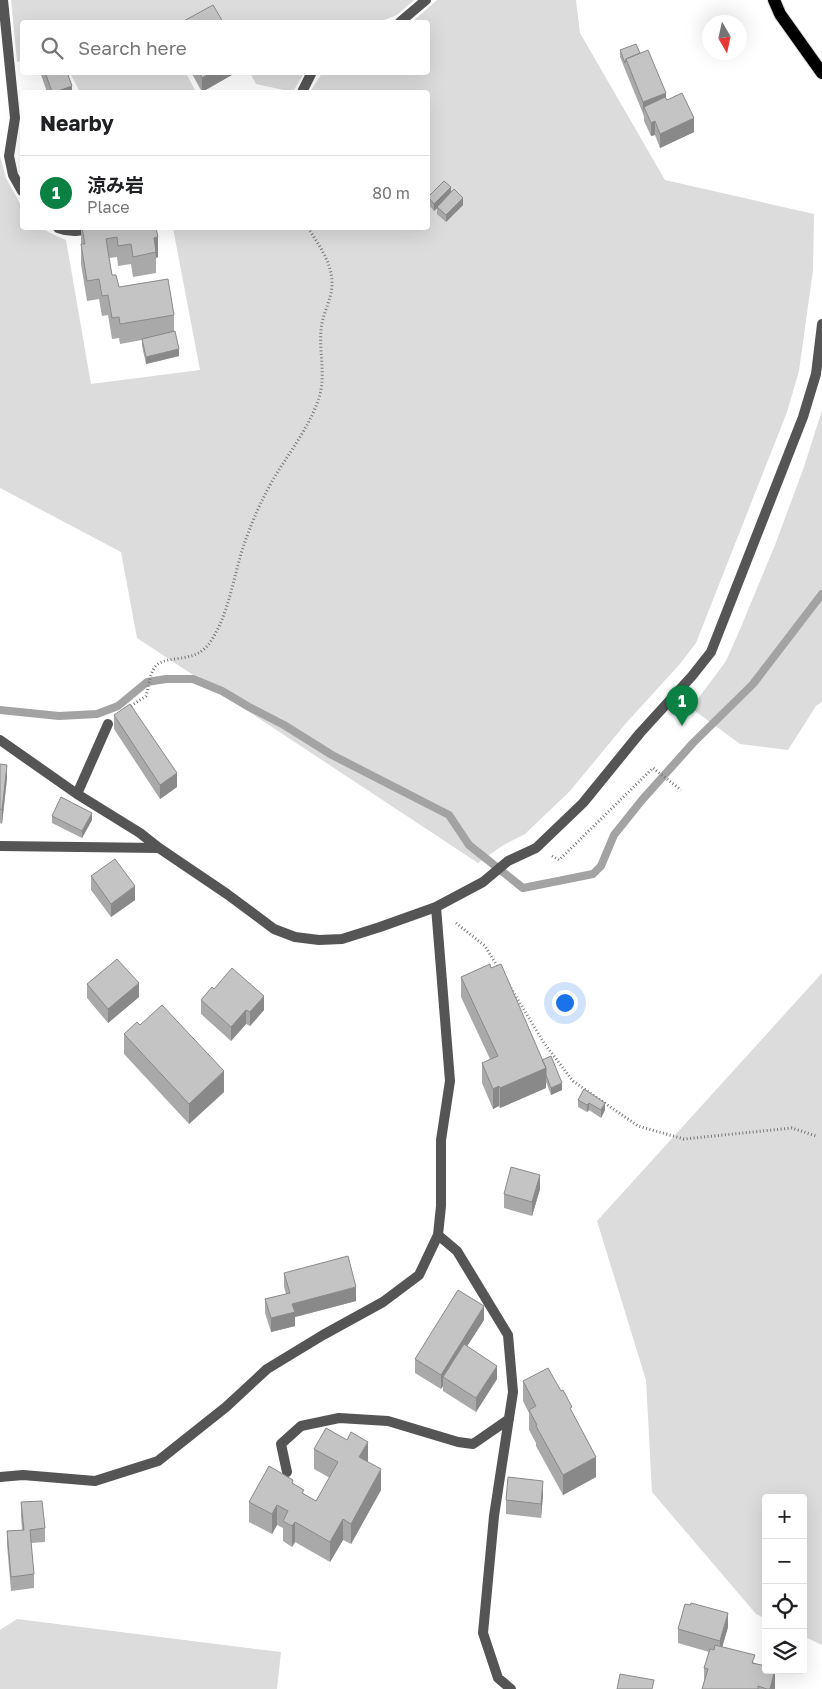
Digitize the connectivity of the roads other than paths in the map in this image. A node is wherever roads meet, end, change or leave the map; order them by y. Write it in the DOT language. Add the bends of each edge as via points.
graph roads {
  1 [pos="3,0"];
  2 [pos="426,0"];
  3 [pos="774,0"];
  4 [pos="402,20"];
  5 [pos="822,73"];
  6 [pos="310,75"];
  7 [pos="303,90"];
  8 [pos="20,187"];
  9 [pos="63,230"];
  10 [pos="88,230"];
  11 [pos="822,324"];
  12 [pos="108,724"];
  13 [pos="0,740"];
  14 [pos="77,794"];
  15 [pos="0,846"];
  16 [pos="159,848"];
  17 [pos="436,907"];
  18 [pos="438,1235"];
  19 [pos="509,1419"];
  20 [pos="287,1472"];
  21 [pos="0,1477"];
  22 [pos="511,1689"];
  1 -- 8 [label="street" via="15,118 9,156"];
  2 -- 4 [label="street"];
  3 -- 5 [label="main road" via="780,14"];
  6 -- 7 [label="street"];
  9 -- 10 [label="street"];
  11 -- 17 [label="street" via="816,374 803,417 711,652 583,803 536,848 508,861 483,882"];
  12 -- 14 [label="street"];
  13 -- 14 [label="street"];
  14 -- 16 [label="street"];
  15 -- 16 [label="street"];
  16 -- 17 [label="street" via="274,929 295,937 342,938"];
  17 -- 18 [label="street" via="450,1081 441,1140"];
  18 -- 19 [label="street" via="457,1251 508,1335 513,1392"];
  18 -- 21 [label="street" via="419,1275 383,1302 267,1369 226,1407 158,1461 95,1481 23,1475"];
  19 -- 20 [label="street" via="473,1444 388,1421 339,1418 302,1426 282,1444"];
  19 -- 22 [label="street" via="494,1516 483,1633 498,1678"];
}
